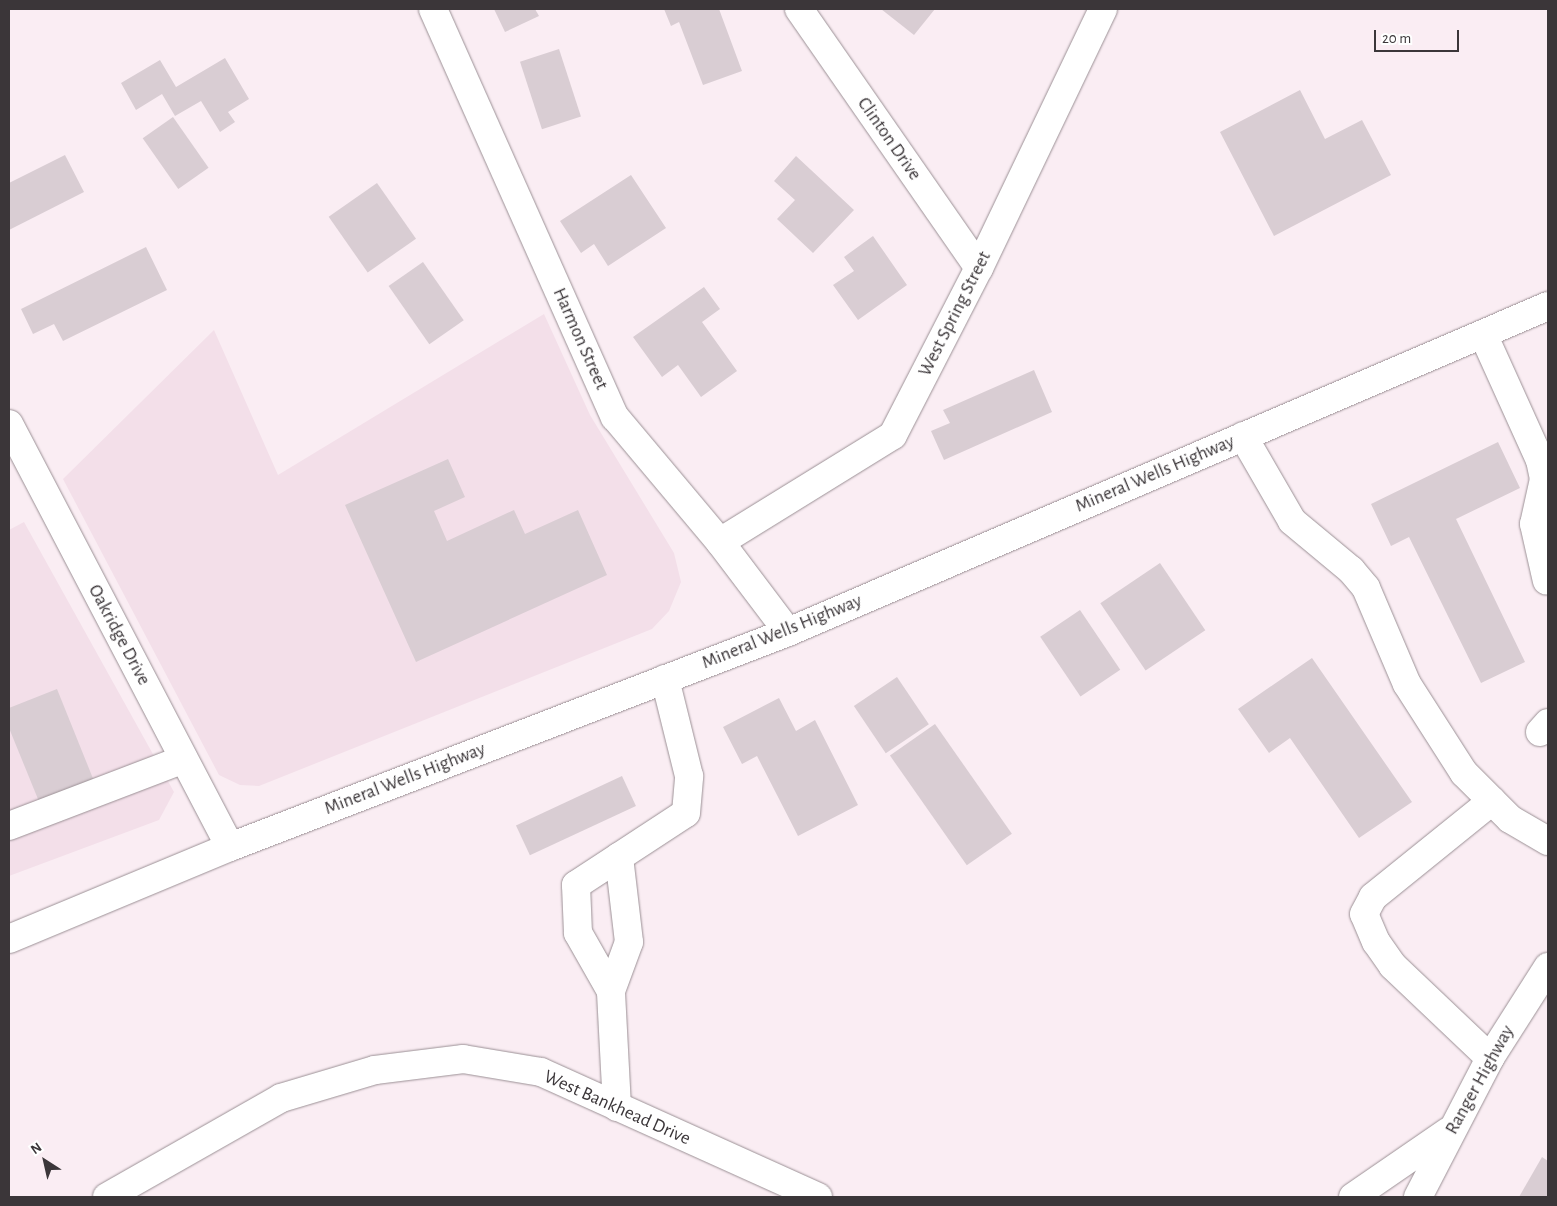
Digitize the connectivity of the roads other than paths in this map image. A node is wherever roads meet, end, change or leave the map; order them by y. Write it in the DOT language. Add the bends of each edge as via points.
graph roads {
  1 [pos="433,9"];
  2 [pos="799,9"];
  3 [pos="1103,9"];
  4 [pos="979,268"];
  5 [pos="1548,306"];
  6 [pos="1483,334"];
  7 [pos="9,424"];
  8 [pos="1243,436"];
  9 [pos="720,542"];
  10 [pos="1547,581"];
  11 [pos="788,632"];
  12 [pos="665,679"];
  13 [pos="184,760"];
  14 [pos="1492,801"];
  15 [pos="9,826"];
  16 [pos="1548,841"];
  17 [pos="230,847"];
  18 [pos="618,857"];
  19 [pos="10,934"];
  20 [pos="1548,967"];
  21 [pos="611,991"];
  22 [pos="1490,1058"];
  23 [pos="617,1107"];
  24 [pos="1452,1129"];
  25 [pos="107,1197"];
  26 [pos="818,1197"];
  27 [pos="1353,1197"];
  28 [pos="1418,1197"];
  1 -- 9 [label="street, Harmon Street" via="615,417"];
  2 -- 4 [label="street, Clinton Drive"];
  3 -- 4 [label="street, West Spring Street"];
  4 -- 9 [label="street, West Spring Street" via="893,435"];
  5 -- 6 [label="street, Mineral Wells Highway"];
  6 -- 8 [label="street, Mineral Wells Highway"];
  6 -- 10 [label="street" via="1540,460 1544,479 1534,524"];
  7 -- 13 [label="street, Oakridge Drive"];
  8 -- 11 [label="street, Mineral Wells Highway"];
  8 -- 14 [label="street" via="1292,521 1351,570 1366,588 1407,684 1464,773"];
  9 -- 11 [label="street, Harmon Street"];
  11 -- 12 [label="street, Mineral Wells Highway"];
  12 -- 17 [label="street, Mineral Wells Highway"];
  12 -- 18 [label="street" via="689,776 686,813"];
  13 -- 15 [label="street"];
  13 -- 17 [label="street, Oakridge Drive"];
  14 -- 16 [label="street" via="1510,818"];
  14 -- 22 [label="street" via="1373,897 1364,914 1376,942 1393,966"];
  17 -- 19 [label="street, Mineral Wells Highway"];
  18 -- 21 [label="street" via="629,942"];
  18 -- 21 [label="street" via="576,885 578,933"];
  20 -- 22 [label="street, Ranger Highway"];
  21 -- 23 [label="street"];
  22 -- 24 [label="street, Ranger Highway"];
  23 -- 25 [label="street, West Bankhead Drive" via="540,1072 463,1059 375,1070 281,1098"];
  23 -- 26 [label="street, West Bankhead Drive"];
  24 -- 27 [label="street"];
  24 -- 28 [label="street, Ranger Highway"];
}
